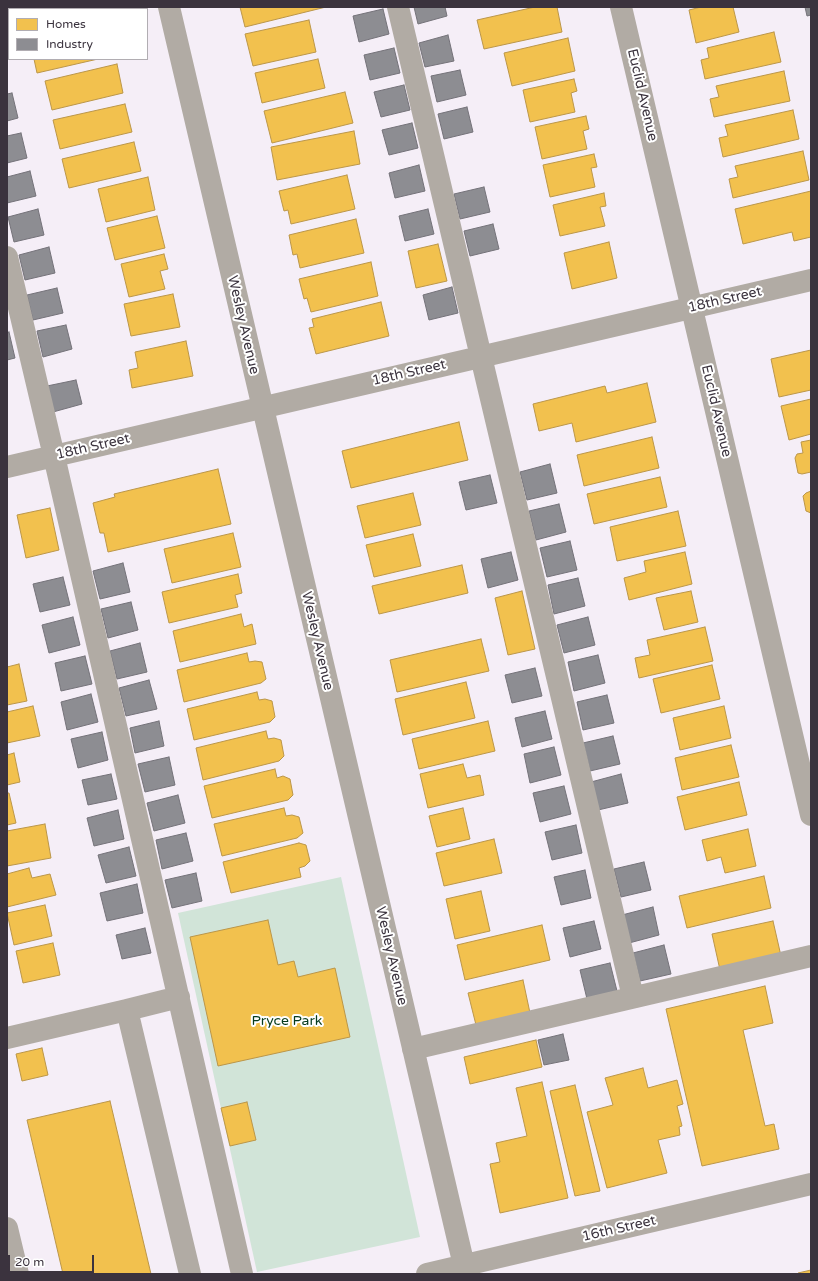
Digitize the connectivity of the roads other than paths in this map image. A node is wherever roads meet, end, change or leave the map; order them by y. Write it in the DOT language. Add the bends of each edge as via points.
graph roads {
  1 [pos="169,7"];
  2 [pos="398,7"];
  3 [pos="621,7"];
  4 [pos="7,257"];
  5 [pos="811,280"];
  6 [pos="692,308"];
  7 [pos="481,356"];
  8 [pos="263,408"];
  9 [pos="54,456"];
  10 [pos="7,467"];
  11 [pos="811,815"];
  12 [pos="811,956"];
  13 [pos="179,997"];
  14 [pos="633,997"];
  15 [pos="127,1010"];
  16 [pos="7,1038"];
  17 [pos="413,1049"];
  18 [pos="811,1184"];
  19 [pos="7,1228"];
  20 [pos="465,1270"];
  21 [pos="18,1274"];
  22 [pos="190,1274"];
  23 [pos="242,1274"];
  24 [pos="427,1274"];
  1 -- 8 [label="street, Wesley Avenue"];
  2 -- 7 [label="street"];
  3 -- 6 [label="street, Euclid Avenue"];
  4 -- 9 [label="street"];
  5 -- 6 [label="street, 18th Street"];
  6 -- 7 [label="street, 18th Street"];
  6 -- 11 [label="street, Euclid Avenue"];
  7 -- 8 [label="street, 18th Street"];
  7 -- 14 [label="street"];
  8 -- 9 [label="street, 18th Street"];
  8 -- 17 [label="street, Wesley Avenue"];
  9 -- 10 [label="street, 18th Street"];
  9 -- 13 [label="street"];
  12 -- 14 [label="street"];
  13 -- 15 [label="street"];
  13 -- 23 [label="street"];
  14 -- 17 [label="street"];
  15 -- 16 [label="street"];
  15 -- 22 [label="street"];
  17 -- 20 [label="street, Wesley Avenue"];
  18 -- 20 [label="street, 16th Street"];
  19 -- 21 [label="street"];
  20 -- 24 [label="street, 16th Street"];
}
